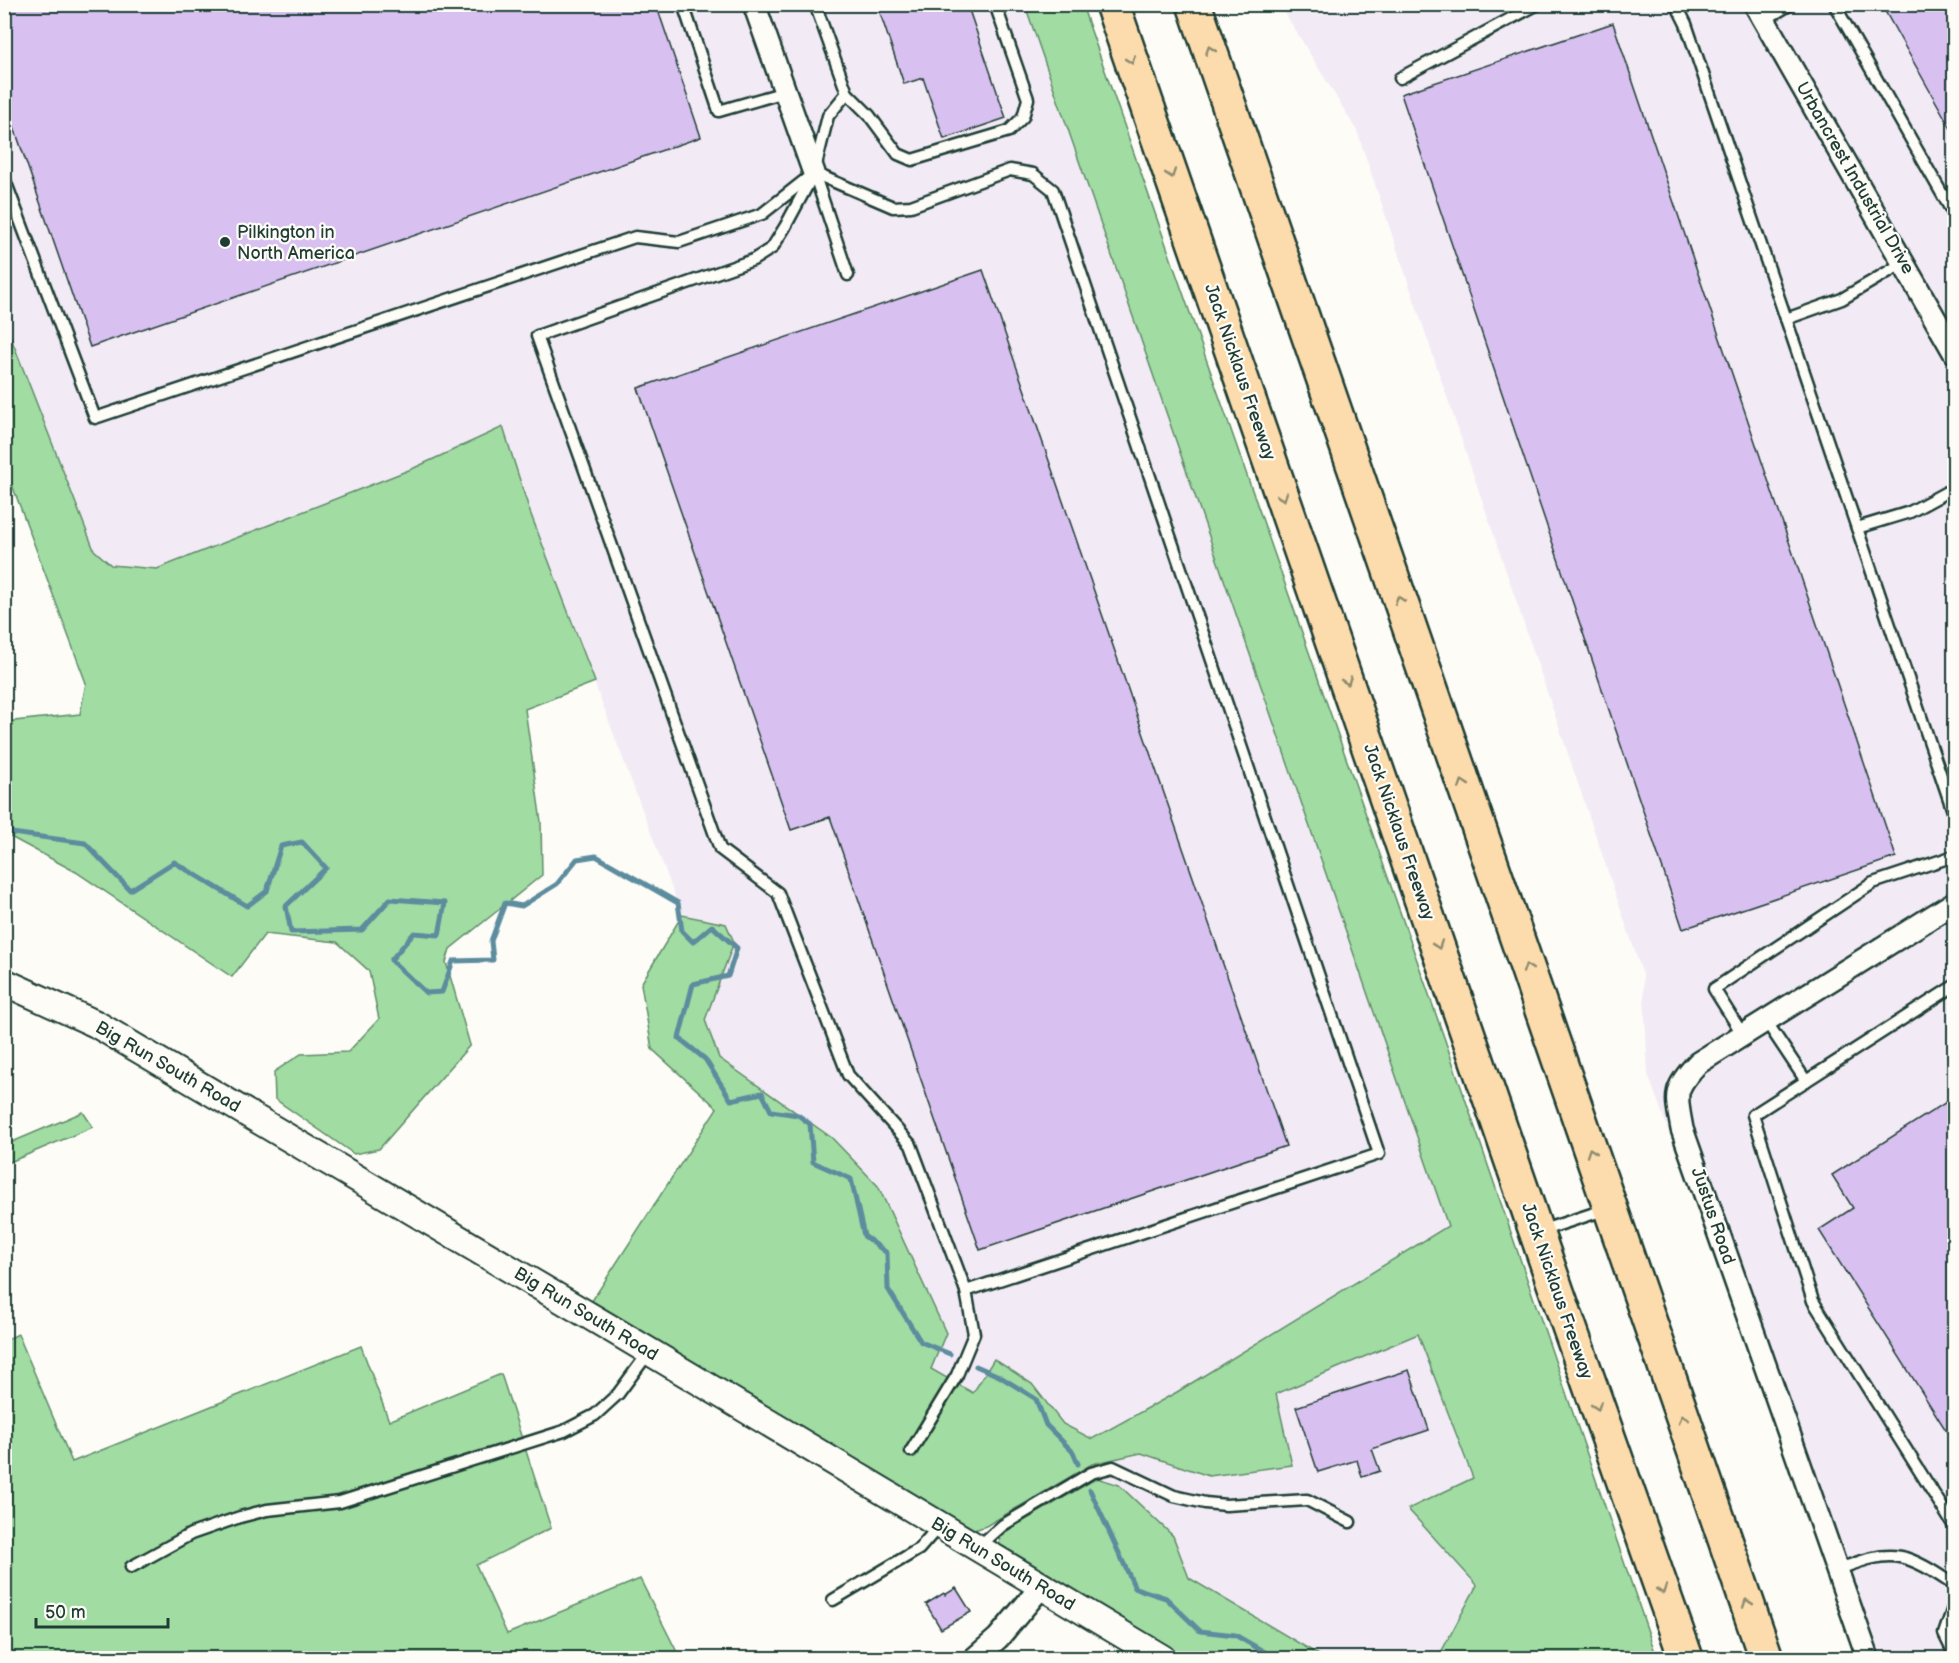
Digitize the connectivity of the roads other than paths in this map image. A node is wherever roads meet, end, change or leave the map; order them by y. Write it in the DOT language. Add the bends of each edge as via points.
graph roads {
  1 [pos="683,4"];
  2 [pos="754,4"];
  3 [pos="815,4"];
  4 [pos="995,4"];
  5 [pos="1112,4"];
  6 [pos="1194,4"];
  7 [pos="1538,4"];
  8 [pos="1676,4"];
  9 [pos="1791,4"];
  10 [pos="1834,4"];
  11 [pos="1759,12"];
  12 [pos="1400,78"];
  13 [pos="785,92"];
  14 [pos="847,93"];
  15 [pos="814,173"];
  16 [pos="4,178"];
  17 [pos="1954,215"];
  18 [pos="1904,263"];
  19 [pos="848,275"];
  20 [pos="1786,319"];
  21 [pos="1954,352"];
  22 [pos="1954,488"];
  23 [pos="1857,528"];
  24 [pos="1954,814"];
  25 [pos="1954,856"];
  26 [pos="1954,903"];
  27 [pos="4,982"];
  28 [pos="1954,986"];
  29 [pos="1766,1021"];
  30 [pos="1743,1035"];
  31 [pos="1806,1081"];
  32 [pos="1610,1208"];
  33 [pos="1536,1232"];
  34 [pos="966,1291"];
  35 [pos="649,1351"];
  36 [pos="911,1451"];
  37 [pos="1350,1522"];
  38 [pos="939,1526"];
  39 [pos="1954,1526"];
  40 [pos="977,1549"];
  41 [pos="131,1567"];
  42 [pos="1836,1570"];
  43 [pos="1954,1585"];
  44 [pos="1041,1587"];
  45 [pos="834,1600"];
  46 [pos="1954,1605"];
  47 [pos="1954,1654"];
  48 [pos="975,1659"];
  49 [pos="1162,1659"];
  50 [pos="1686,1659"];
  51 [pos="1766,1659"];
  52 [pos="1868,1659"];
  1 -- 13 [label="lane" via="719,111"];
  2 -- 13 [label="street"];
  3 -- 14 [label="lane"];
  4 -- 14 [label="lane" via="1028,99 1023,117 1010,131 912,160 898,154"];
  5 -- 33 [label="highway, Jack Nicklaus Freeway, one-way"];
  32 -- 6 [label="highway, one-way"];
  7 -- 12 [label="lane"];
  8 -- 20 [label="lane"];
  9 -- 11 [label="lane"];
  10 -- 17 [label="lane"];
  11 -- 18 [label="street, Urbancrest Industrial Drive"];
  13 -- 15 [label="street"];
  14 -- 15 [label="lane" via="828,116"];
  15 -- 16 [label="lane" via="762,214 679,242 634,237 95,418"];
  15 -- 19 [label="lane"];
  15 -- 34 [label="lane" via="772,248 753,260 537,336 720,849 778,893 849,1075 911,1145"];
  15 -- 34 [label="lane" via="893,207 912,206 1010,170 1032,174 1053,190 1379,1154"];
  18 -- 20 [label="lane" via="1842,299"];
  18 -- 21 [label="street, Urbancrest Industrial Drive"];
  20 -- 23 [label="lane"];
  22 -- 23 [label="lane" via="1910,512"];
  23 -- 24 [label="lane"];
  25 -- 30 [label="lane" via="1873,883 1714,989"];
  26 -- 29 [label="street, Justus Road"];
  27 -- 35 [label="street, Big Run South Road" via="96,1024"];
  28 -- 31 [label="lane"];
  29 -- 30 [label="street, Justus Road"];
  29 -- 31 [label="lane"];
  30 -- 42 [label="street, Justus Road" via="1698,1063 1682,1080 1677,1098 1682,1129"];
  31 -- 39 [label="lane" via="1753,1115 1813,1301"];
  32 -- 33 [label="lane"];
  51 -- 32 [label="highway, one-way"];
  33 -- 50 [label="highway, Jack Nicklaus Freeway, one-way"];
  34 -- 36 [label="lane" via="974,1334 957,1375"];
  35 -- 38 [label="street, Big Run South Road"];
  35 -- 41 [label="lane" via="618,1394 595,1415 564,1431 340,1502 240,1517 191,1534"];
  37 -- 40 [label="lane" via="1307,1500 1226,1505 1174,1496 1113,1467 1091,1473 1003,1525"];
  38 -- 40 [label="street, Big Run South Road"];
  38 -- 45 [label="lane" via="919,1549"];
  40 -- 44 [label="street, Big Run South Road"];
  42 -- 43 [label="lane" via="1870,1558 1901,1557"];
  42 -- 52 [label="street, Justus Road"];
  44 -- 48 [label="street" via="999,1638"];
  44 -- 49 [label="street, Big Run South Road"];
  46 -- 47 [label="lane" via="1944,1634"];
}
